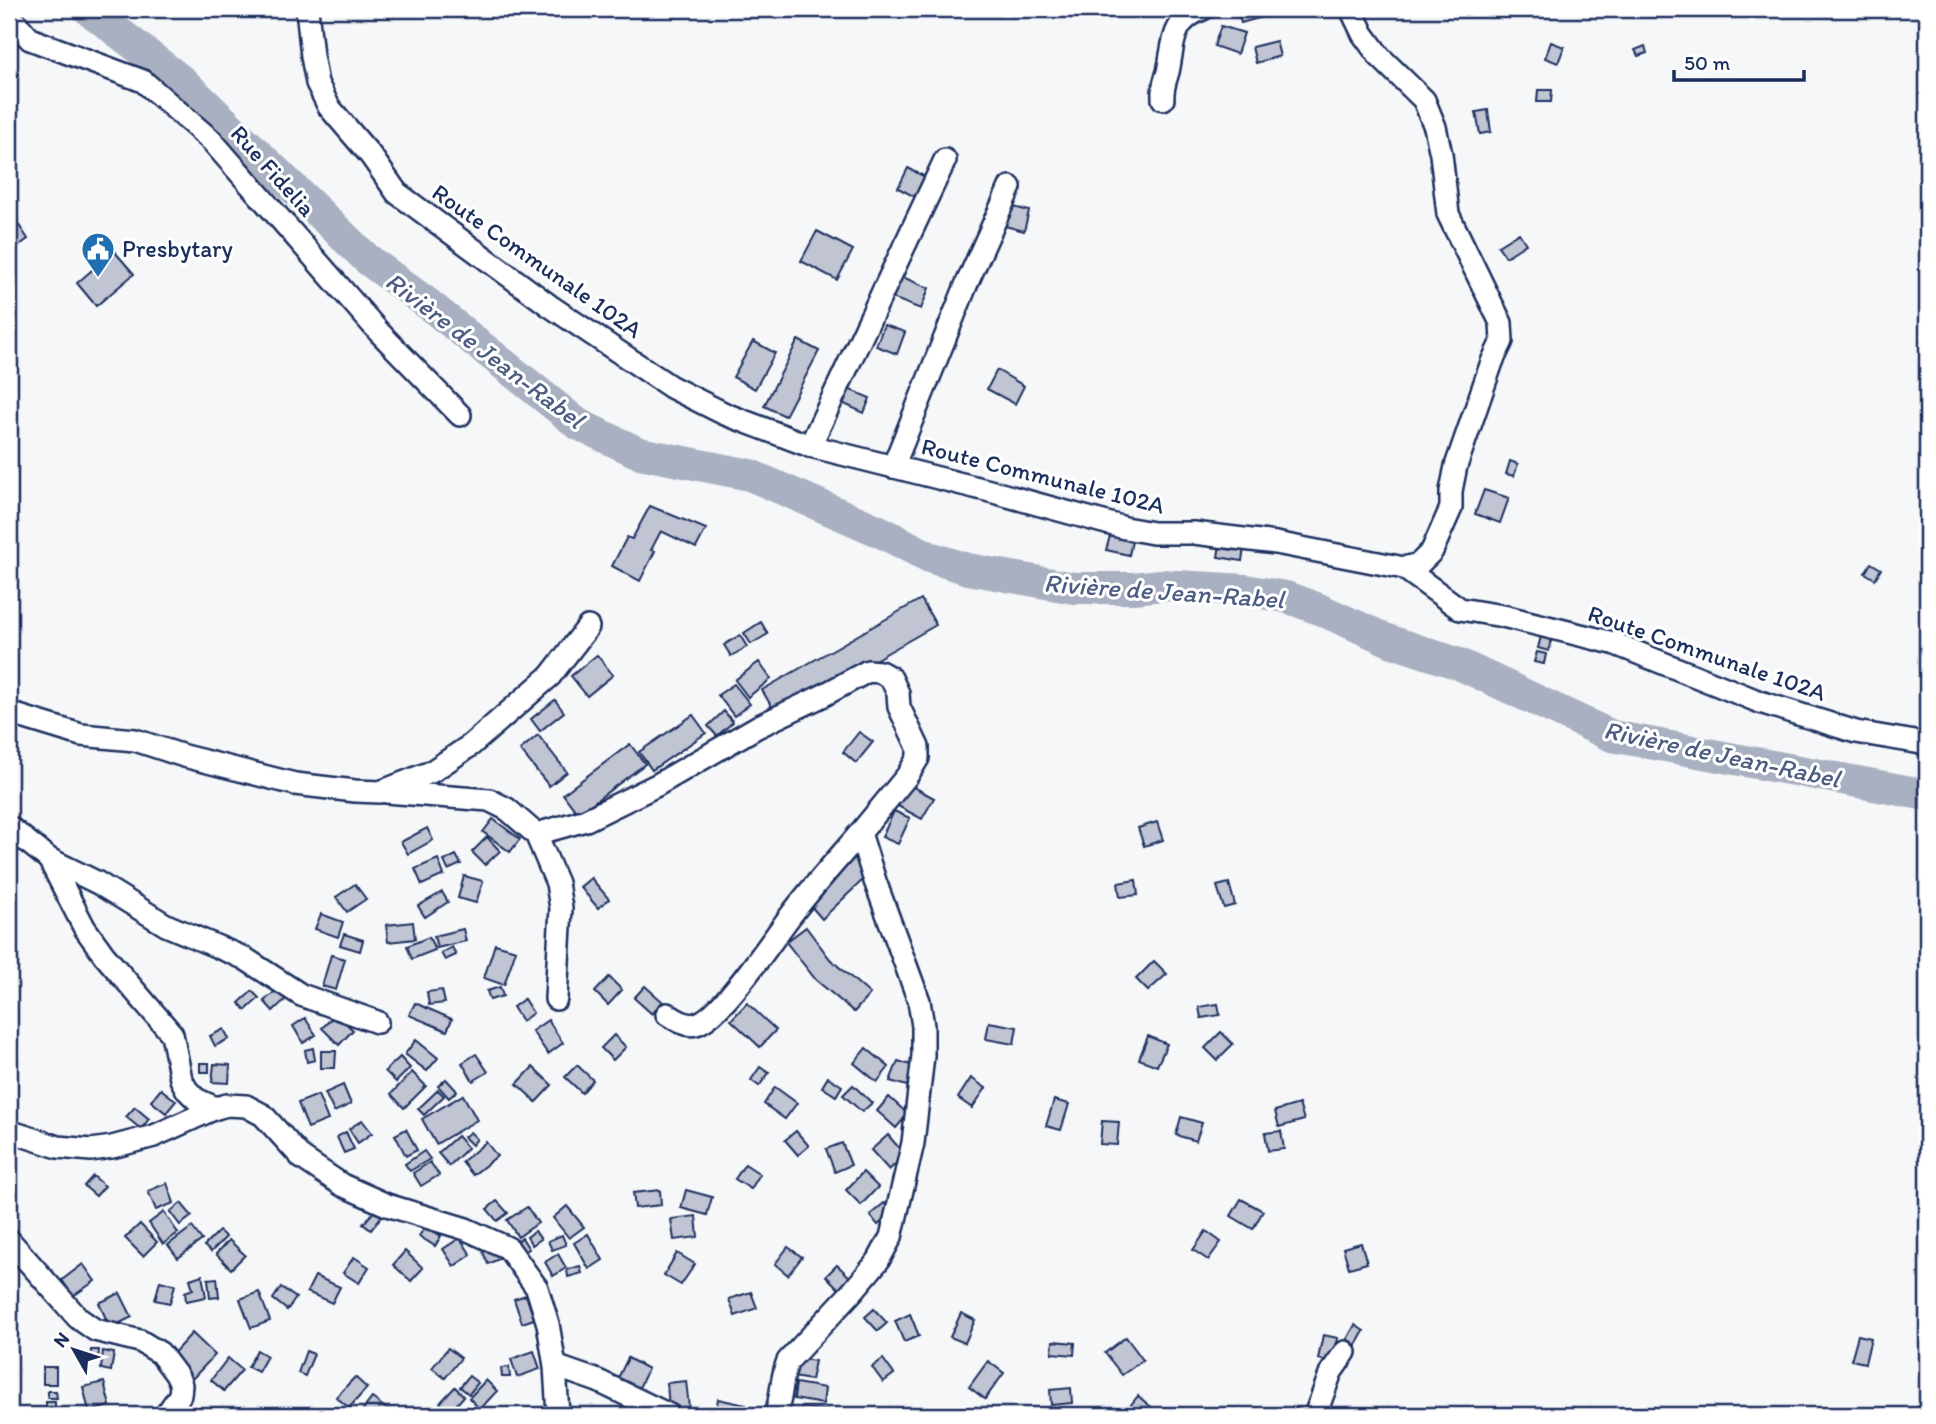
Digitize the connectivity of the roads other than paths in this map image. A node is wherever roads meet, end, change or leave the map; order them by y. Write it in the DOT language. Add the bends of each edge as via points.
graph roads {
  1 [pos="306,9"];
  2 [pos="1203,9"];
  3 [pos="1351,9"];
  4 [pos="9,15"];
  5 [pos="1163,99"];
  6 [pos="946,160"];
  7 [pos="1010,187"];
  8 [pos="460,415"];
  9 [pos="810,446"];
  10 [pos="893,467"];
  11 [pos="1404,568"];
  12 [pos="588,627"];
  13 [pos="9,713"];
  14 [pos="1927,744"];
  15 [pos="380,792"];
  16 [pos="9,827"];
  17 [pos="860,833"];
  18 [pos="536,834"];
  19 [pos="49,859"];
  20 [pos="556,999"];
  21 [pos="667,1014"];
  22 [pos="377,1022"];
  23 [pos="216,1108"];
  24 [pos="9,1131"];
  25 [pos="9,1240"];
  26 [pos="1345,1352"];
  27 [pos="555,1366"];
  28 [pos="166,1415"];
  29 [pos="558,1415"];
  30 [pos="668,1415"];
  31 [pos="775,1415"];
  32 [pos="1318,1415"];
  1 -- 9 [label="street, Route Communale 102A" via="317,83 330,107 397,193 550,306 671,387 725,414"];
  2 -- 5 [label="street" via="1181,24 1170,46"];
  3 -- 11 [label="street" via="1379,56 1424,100 1441,154 1447,214 1501,323 1502,341 1456,466 1451,508 1432,551 1419,564"];
  4 -- 8 [label="street, Rue Fidelia" via="30,39 143,80 212,141 379,332"];
  6 -- 9 [label="street"];
  7 -- 10 [label="street"];
  9 -- 10 [label="street, Route Communale 102A"];
  10 -- 11 [label="street, Route Communale 102A" via="1125,528 1276,543"];
  11 -- 14 [label="street, Route Communale 102A" via="1460,609 1613,643 1760,702 1856,732"];
  12 -- 15 [label="street" via="550,676 471,745 431,772"];
  13 -- 15 [label="street" via="81,735 135,740 295,784"];
  15 -- 18 [label="street" via="489,800"];
  16 -- 19 [label="street"];
  17 -- 18 [label="street" via="918,758 898,693 891,678 880,672 868,671 757,727 607,811"];
  17 -- 21 [label="street" via="738,987 712,1013 687,1025"];
  17 -- 31 [label="street" via="919,1001 923,1056 913,1143 891,1237 852,1293 789,1361 782,1373"];
  18 -- 20 [label="street" via="557,883 561,908"];
  19 -- 22 [label="street" via="166,925 244,958 301,995"];
  19 -- 23 [label="street" via="84,927 172,1034 187,1090"];
  23 -- 24 [label="street" via="153,1136 91,1150 58,1147"];
  23 -- 27 [label="street" via="246,1106 263,1115 302,1158 342,1185 508,1248 537,1287"];
  25 -- 28 [label="street" via="78,1318 160,1353 181,1385 180,1395"];
  26 -- 32 [label="street" via="1331,1372"];
  27 -- 29 [label="street"];
  27 -- 30 [label="street"];
}
